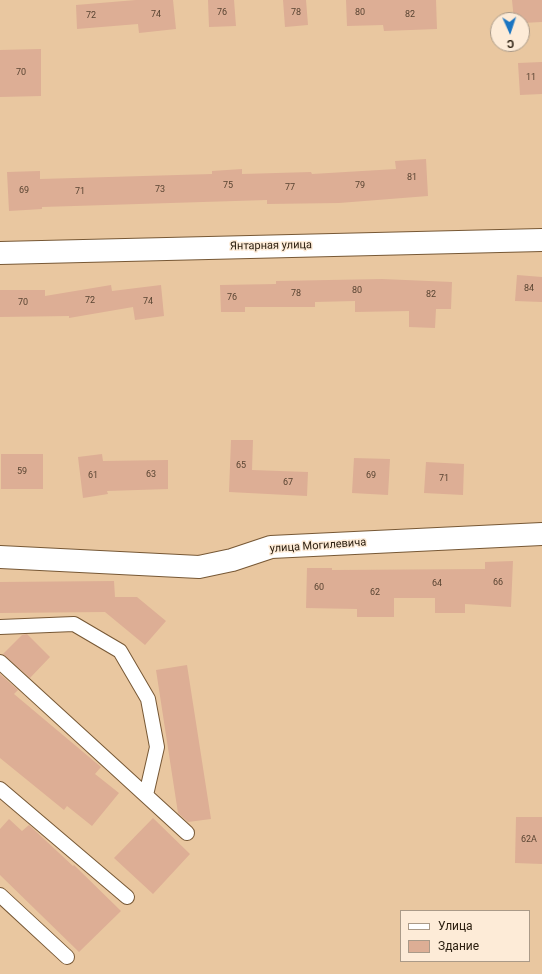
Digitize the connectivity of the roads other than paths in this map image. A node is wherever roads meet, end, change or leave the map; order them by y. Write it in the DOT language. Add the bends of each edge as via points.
graph roads {
  1 [pos="542,240"];
  2 [pos="0,253"];
  3 [pos="542,534"];
  4 [pos="0,557"];
  5 [pos="0,627"];
  6 [pos="0,662"];
  7 [pos="0,789"];
  8 [pos="146,795"];
  9 [pos="187,833"];
  10 [pos="0,895"];
  11 [pos="127,897"];
  12 [pos="67,957"];
  1 -- 2 [label="street, Янтарная улица"];
  3 -- 4 [label="street, улица Могилевича" via="271,547 232,560 199,567"];
  5 -- 8 [label="lane" via="74,624 120,651 148,699 157,747"];
  6 -- 8 [label="lane"];
  7 -- 11 [label="lane"];
  8 -- 9 [label="lane"];
  10 -- 12 [label="lane"];
}
